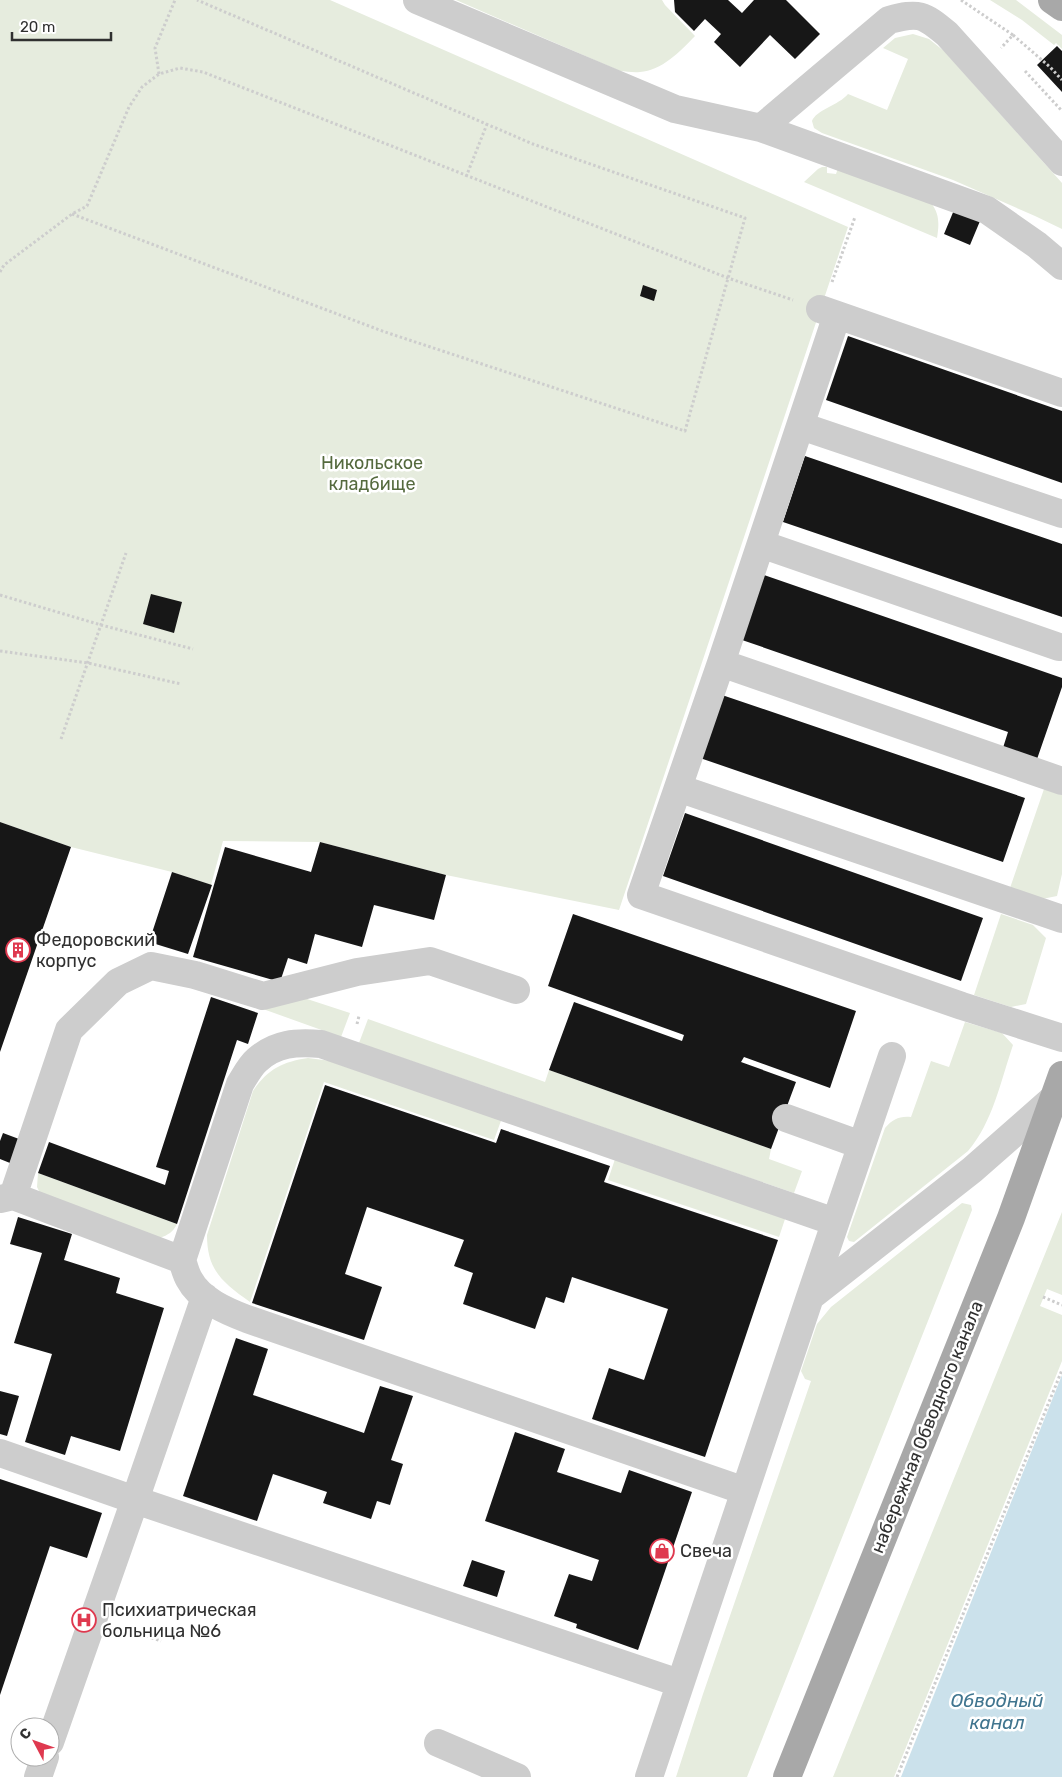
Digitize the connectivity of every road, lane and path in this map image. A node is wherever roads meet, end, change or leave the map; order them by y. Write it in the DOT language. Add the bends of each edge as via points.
graph roads {
  1 [pos="175,0"];
  2 [pos="197,0"];
  3 [pos="417,0"];
  4 [pos="960,0"];
  5 [pos="1052,0"];
  6 [pos="1062,7"];
  7 [pos="1013,35"];
  8 [pos="1008,55"];
  9 [pos="1022,68"];
  10 [pos="159,74"];
  11 [pos="1062,80"];
  12 [pos="1062,111"];
  13 [pos="487,124"];
  14 [pos="761,128"];
  15 [pos="1062,162"];
  16 [pos="466,177"];
  17 [pos="72,214"];
  18 [pos="855,217"];
  19 [pos="2,264"];
  20 [pos="1062,266"];
  21 [pos="0,272"];
  22 [pos="728,278"];
  23 [pos="833,279"];
  24 [pos="828,312"];
  25 [pos="1062,392"];
  26 [pos="801,426"];
  27 [pos="1062,514"];
  28 [pos="761,544"];
  29 [pos="126,553"];
  30 [pos="0,595"];
  31 [pos="101,625"];
  32 [pos="1059,647"];
  33 [pos="193,649"];
  34 [pos="0,651"];
  35 [pos="88,662"];
  36 [pos="721,663"];
  37 [pos="181,684"];
  38 [pos="61,739"];
  39 [pos="1062,781"];
  40 [pos="678,788"];
  41 [pos="1062,919"];
  42 [pos="516,990"];
  43 [pos="1062,1038"];
  44 [pos="892,1056"];
  45 [pos="1058,1086"];
  46 [pos="786,1118"];
  47 [pos="861,1145"];
  48 [pos="7,1198"];
  49 [pos="835,1222"];
  50 [pos="182,1260"];
  51 [pos="205,1297"];
  52 [pos="810,1297"];
  53 [pos="1043,1297"];
  54 [pos="1062,1305"];
  55 [pos="1062,1370"];
  56 [pos="0,1453"];
  57 [pos="744,1491"];
  58 [pos="135,1500"];
  59 [pos="94,1618"];
  60 [pos="161,1641"];
  61 [pos="679,1683"];
  62 [pos="59,1717"];
  63 [pos="438,1743"];
  64 [pos="516,1777"];
  65 [pos="649,1777"];
  66 [pos="787,1777"];
  67 [pos="897,1777"];
  1 -- 10 [label="path" via="156,48"];
  2 -- 13 [label="path"];
  3 -- 14 [label="street" via="675,109"];
  4 -- 7 [label="path"];
  5 -- 6 [label="main road"];
  7 -- 8 [label="path" via="1001,48"];
  7 -- 11 [label="path"];
  9 -- 12 [label="path"];
  10 -- 16 [label="path" via="180,68 203,72"];
  10 -- 17 [label="path" via="142,87 129,107 88,206"];
  13 -- 16 [label="path"];
  13 -- 22 [label="path" via="533,144 745,218"];
  14 -- 15 [label="street" via="889,20 910,14 930,20 947,34"];
  14 -- 20 [label="street" via="987,210"];
  16 -- 22 [label="path"];
  17 -- 19 [label="path"];
  17 -- 22 [label="path" via="385,332 685,431"];
  18 -- 23 [label="path"];
  19 -- 21 [label="path"];
  22 -- 24 [label="path"];
  24 -- 25 [label="street"];
  24 -- 26 [label="street"];
  26 -- 27 [label="street"];
  26 -- 28 [label="street"];
  28 -- 32 [label="street"];
  28 -- 36 [label="street"];
  29 -- 31 [label="path"];
  30 -- 31 [label="path"];
  31 -- 33 [label="path"];
  31 -- 35 [label="path"];
  34 -- 35 [label="path"];
  35 -- 37 [label="path"];
  35 -- 38 [label="path"];
  36 -- 39 [label="street"];
  36 -- 40 [label="street"];
  40 -- 41 [label="street"];
  40 -- 43 [label="street" via="641,895"];
  42 -- 48 [label="street" via="430,961 357,972 263,996 195,975 151,966 118,982 69,1030"];
  44 -- 47 [label="street"];
  45 -- 52 [label="street" via="972,1170"];
  45 -- 66 [label="main road, набережная Обводного канала" via="1011,1218"];
  46 -- 47 [label="street"];
  47 -- 49 [label="street"];
  48 -- 50 [label="street"];
  49 -- 50 [label="street" via="321,1044 298,1042 275,1048 256,1061 240,1084"];
  49 -- 52 [label="street"];
  50 -- 51 [label="street" via="189,1280"];
  51 -- 57 [label="street" via="222,1309 247,1318"];
  51 -- 58 [label="street"];
  52 -- 57 [label="street"];
  53 -- 54 [label="path"];
  55 -- 67 [label="path"];
  56 -- 58 [label="street"];
  57 -- 61 [label="street"];
  58 -- 59 [label="street"];
  58 -- 61 [label="street"];
  59 -- 60 [label="path"];
  59 -- 62 [label="street"];
  61 -- 65 [label="street"];
  63 -- 64 [label="street"];
}
